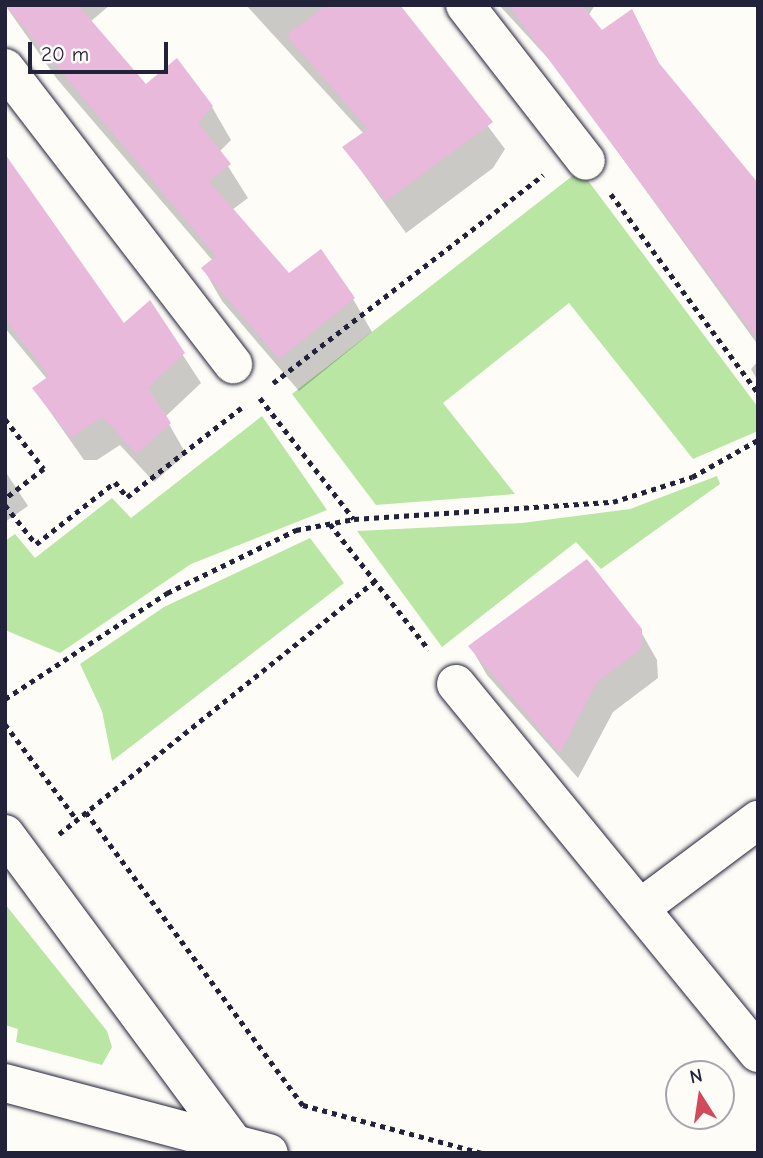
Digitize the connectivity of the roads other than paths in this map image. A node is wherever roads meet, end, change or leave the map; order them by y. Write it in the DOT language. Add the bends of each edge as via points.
graph roads {
  1 [pos="465,5"];
  2 [pos="5,68"];
  3 [pos="582,155"];
  4 [pos="233,364"];
  5 [pos="456,684"];
  6 [pos="758,820"];
  7 [pos="15,847"];
  8 [pos="643,906"];
  9 [pos="758,1053"];
  10 [pos="5,1083"];
  11 [pos="251,1148"];
  1 -- 3 [label="street"];
  2 -- 4 [label="street"];
  5 -- 8 [label="street"];
  6 -- 8 [label="street"];
  7 -- 11 [label="street"];
  8 -- 9 [label="street"];
  10 -- 11 [label="street"];
}
